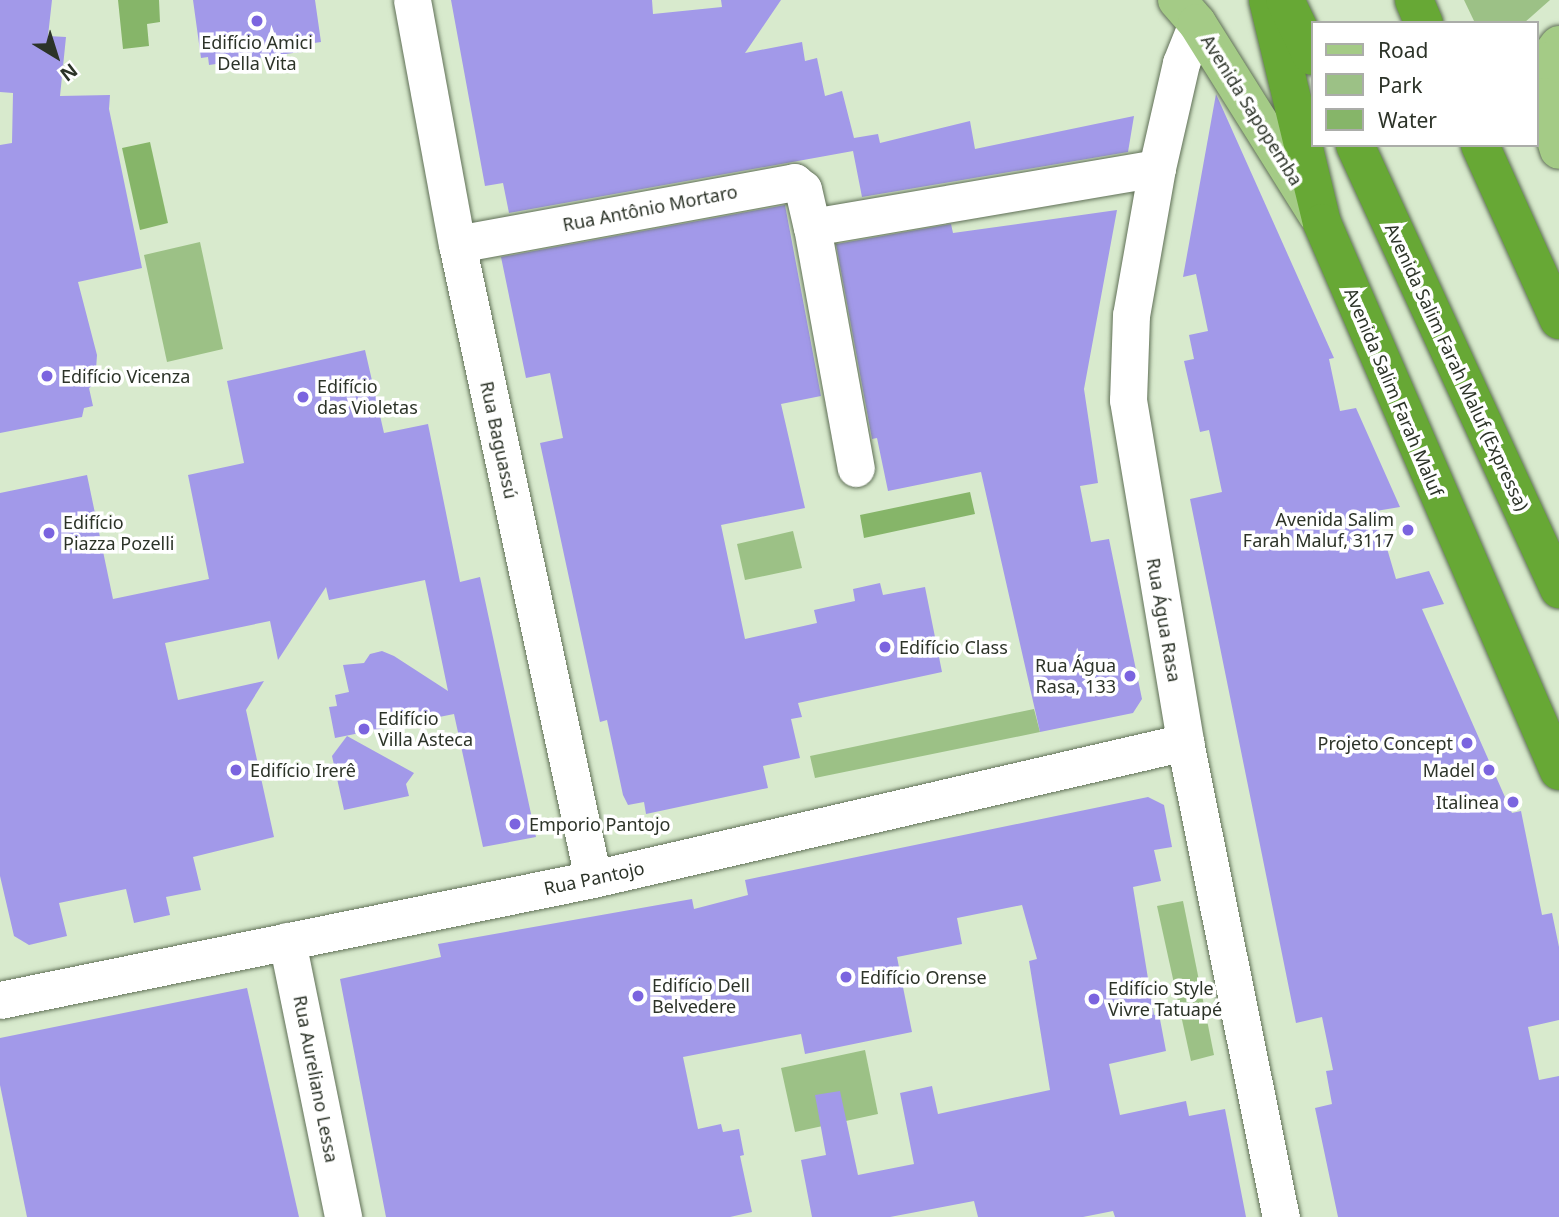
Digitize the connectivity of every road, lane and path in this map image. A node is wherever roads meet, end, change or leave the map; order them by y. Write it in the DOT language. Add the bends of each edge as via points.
graph roads {
  1 [pos="412,0"];
  2 [pos="1268,0"];
  3 [pos="1285,0"];
  4 [pos="1414,0"];
  5 [pos="1194,8"];
  6 [pos="1423,21"];
  7 [pos="1559,44"];
  8 [pos="1310,52"];
  9 [pos="1356,147"];
  10 [pos="1481,147"];
  11 [pos="1559,150"];
  12 [pos="1157,168"];
  13 [pos="1322,223"];
  14 [pos="812,227"];
  15 [pos="457,244"];
  16 [pos="1559,320"];
  17 [pos="856,468"];
  18 [pos="1559,589"];
  19 [pos="1185,742"];
  20 [pos="1559,771"];
  21 [pos="593,879"];
  22 [pos="287,941"];
  23 [pos="0,1000"];
  24 [pos="344,1217"];
  25 [pos="1281,1217"];
  1 -- 15 [label="street, Rua Baguassú"];
  2 -- 13 [label="highway, Avenida Salim Farah Maluf"];
  3 -- 8 [label="highway"];
  4 -- 6 [label="highway"];
  5 -- 12 [label="street, Rua Água Rasa"];
  5 -- 13 [label="main road, Avenida Sapopemba"];
  7 -- 11 [label="main road" via="1546,61 1543,97"];
  9 -- 18 [label="highway, Avenida Salim Farah Maluf (Expressa)"];
  10 -- 16 [label="highway"];
  12 -- 14 [label="street"];
  12 -- 19 [label="street, Rua Água Rasa" via="1131,315 1128,400"];
  13 -- 20 [label="highway, Avenida Salim Farah Maluf"];
  14 -- 15 [label="street, Rua Antônio Mortaro" via="803,189 787,181"];
  14 -- 17 [label="street, Rua Antônio Mortaro"];
  15 -- 21 [label="street, Rua Baguassú"];
  19 -- 21 [label="street, Rua Pantojo"];
  19 -- 25 [label="street, Rua Água Rasa"];
  21 -- 22 [label="street, Rua Pantojo"];
  22 -- 23 [label="street, Rua Pantojo"];
  22 -- 24 [label="street, Rua Aureliano Lessa"];
}
